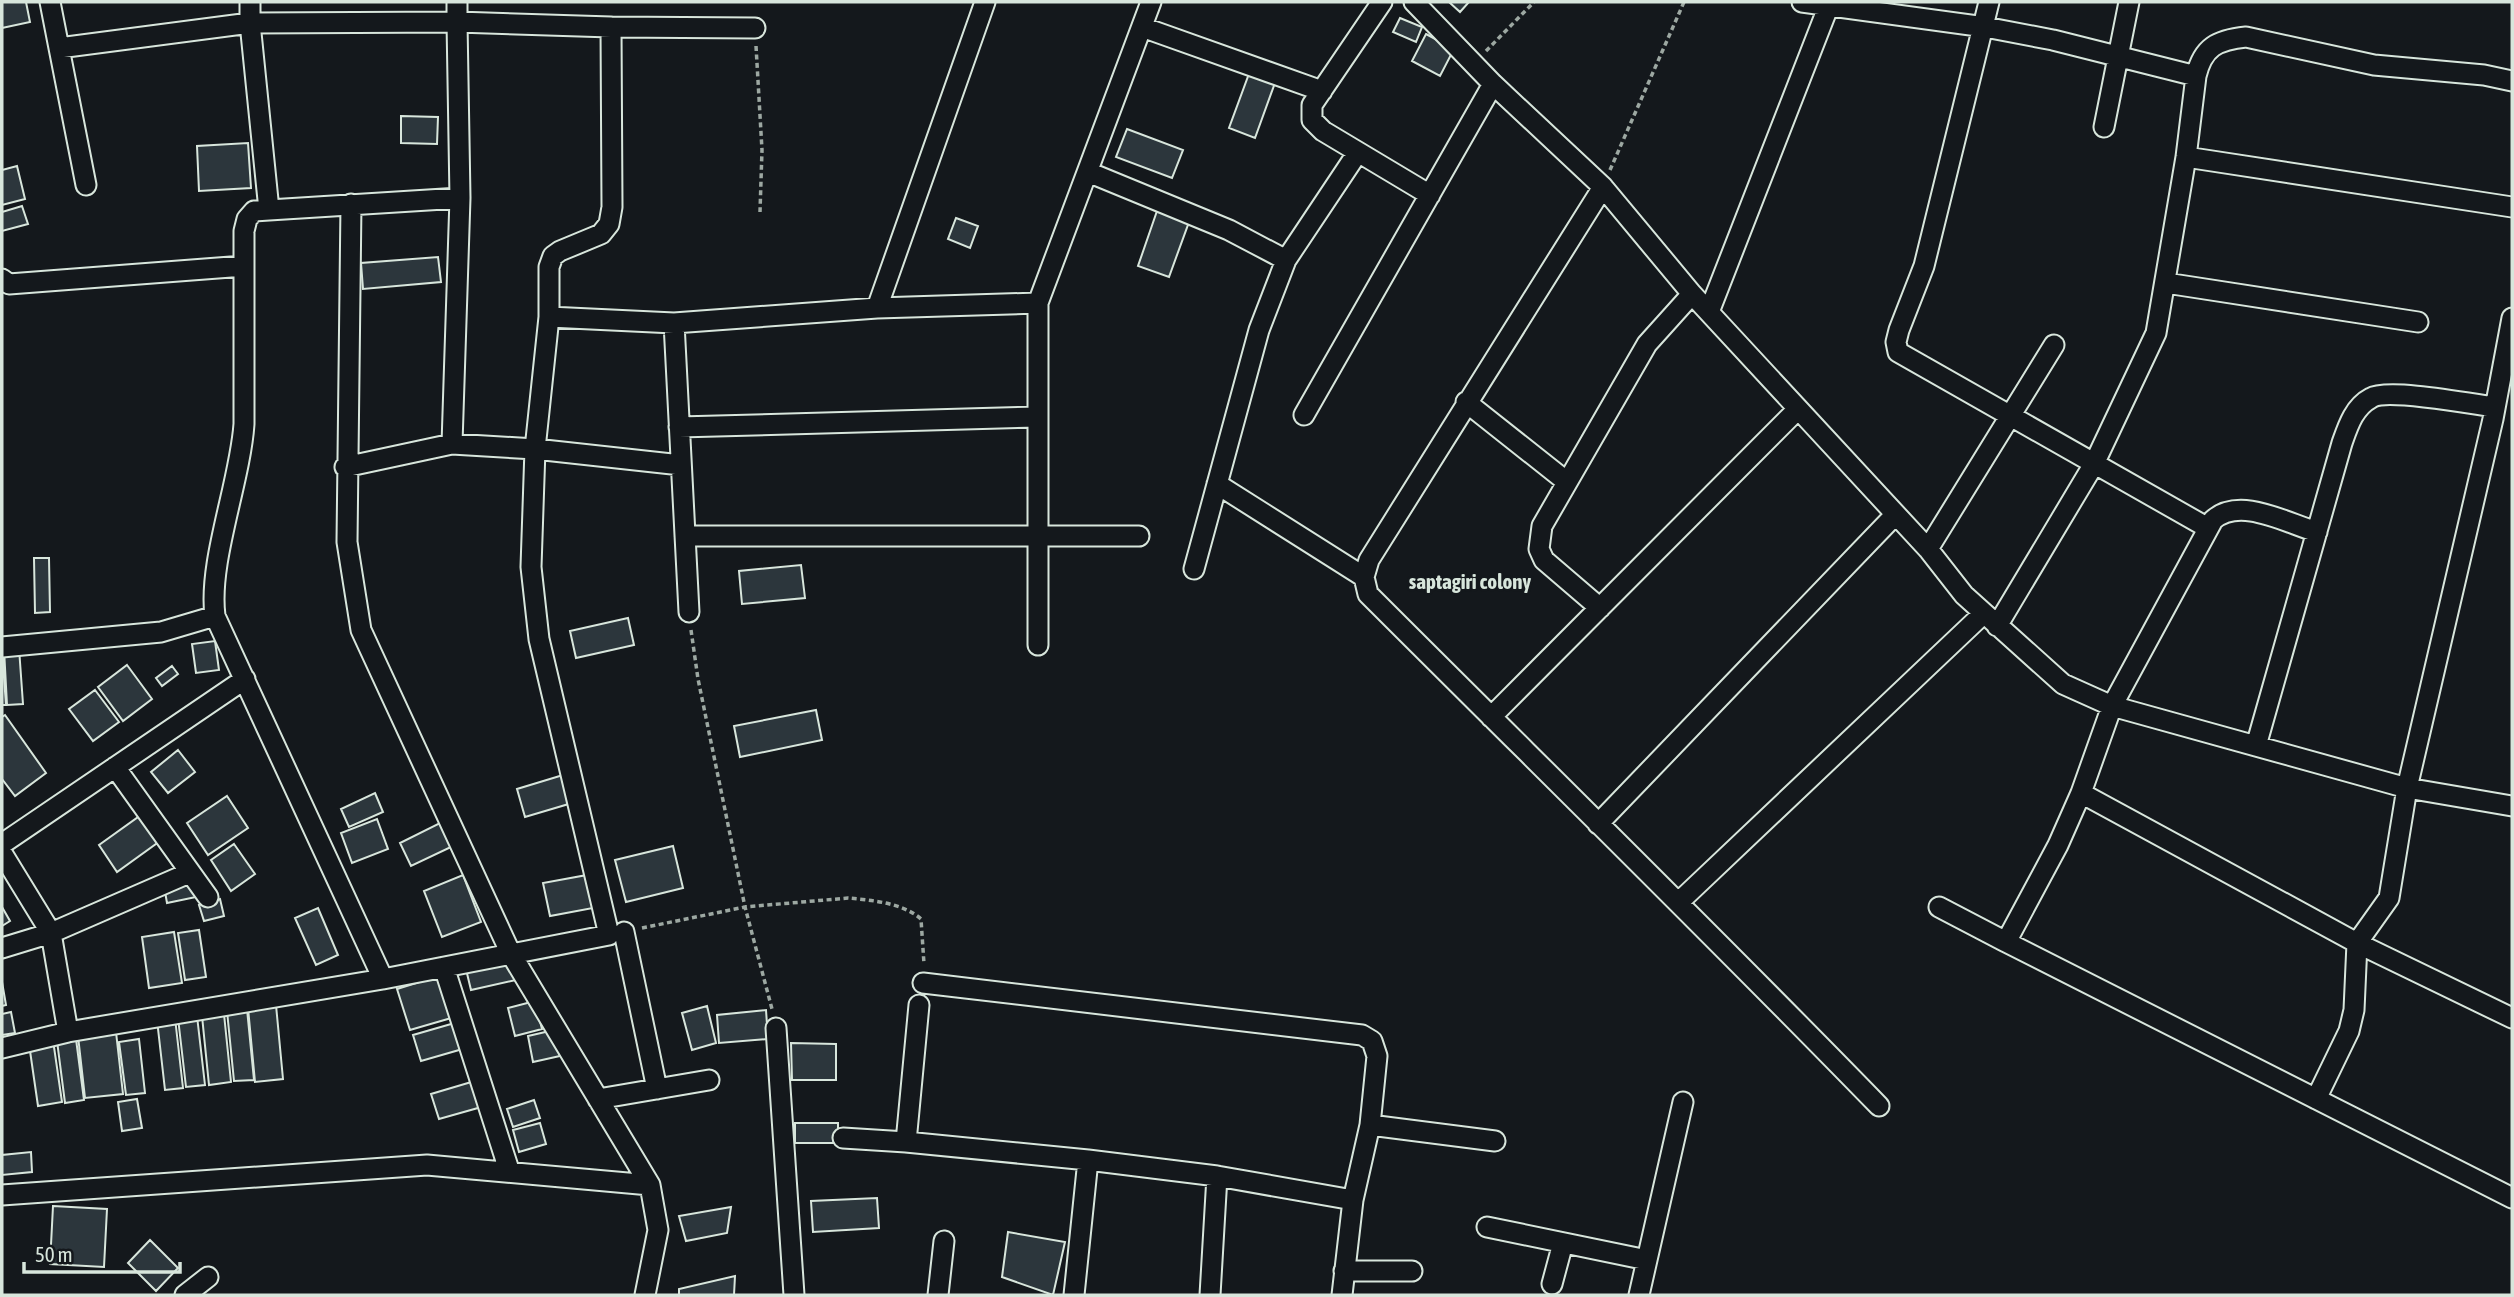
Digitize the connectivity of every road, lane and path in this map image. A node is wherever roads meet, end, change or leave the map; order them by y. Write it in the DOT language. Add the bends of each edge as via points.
graph roads {
  1 [pos="50,2"];
  2 [pos="250,2"];
  3 [pos="457,2"];
  4 [pos="985,2"];
  5 [pos="1151,2"];
  6 [pos="1382,2"];
  7 [pos="1414,2"];
  8 [pos="1534,2"];
  9 [pos="1685,2"];
  10 [pos="1801,2"];
  11 [pos="1989,2"];
  12 [pos="2129,2"];
  13 [pos="1829,5"];
  14 [pos="457,22"];
  15 [pos="250,23"];
  16 [pos="611,27"];
  17 [pos="1142,27"];
  18 [pos="1986,27"];
  19 [pos="755,28"];
  20 [pos="59,48"];
  21 [pos="2118,58"];
  22 [pos="1474,63"];
  23 [pos="2196,76"];
  24 [pos="2512,81"];
  25 [pos="1493,84"];
  26 [pos="1322,91"];
  27 [pos="2104,127"];
  28 [pos="1358,152"];
  29 [pos="2186,157"];
  30 [pos="1088,172"];
  31 [pos="86,185"];
  32 [pos="1603,187"];
  33 [pos="1430,195"];
  34 [pos="460,198"];
  35 [pos="351,205"];
  36 [pos="2512,207"];
  37 [pos="269,210"];
  38 [pos="760,212"];
  39 [pos="1286,260"];
  40 [pos="244,266"];
  41 [pos="2,279"];
  42 [pos="2166,283"];
  43 [pos="1692,294"];
  44 [pos="1038,303"];
  45 [pos="877,308"];
  46 [pos="1709,312"];
  47 [pos="549,317"];
  48 [pos="2512,318"];
  49 [pos="2418,322"];
  50 [pos="674,323"];
  51 [pos="2054,345"];
  52 [pos="1466,402"];
  53 [pos="2495,407"];
  54 [pos="1797,411"];
  55 [pos="1304,415"];
  56 [pos="2009,415"];
  57 [pos="1038,417"];
  58 [pos="679,427"];
  59 [pos="452,444"];
  60 [pos="535,449"];
  61 [pos="2094,464"];
  62 [pos="681,465"];
  63 [pos="345,467"];
  64 [pos="1567,482"];
  65 [pos="1217,484"];
  66 [pos="1895,515"];
  67 [pos="2208,528"];
  68 [pos="2317,532"];
  69 [pos="1038,536"];
  70 [pos="1139,536"];
  71 [pos="685,537"];
  72 [pos="1928,549"];
  73 [pos="1195,569"];
  74 [pos="1364,578"];
  75 [pos="1600,608"];
  76 [pos="689,612"];
  77 [pos="215,616"];
  78 [pos="1990,620"];
  79 [pos="1038,645"];
  80 [pos="2,647"];
  81 [pos="245,679"];
  82 [pos="2112,706"];
  83 [pos="1491,717"];
  84 [pos="2256,746"];
  85 [pos="115,767"];
  86 [pos="2407,788"];
  87 [pos="2081,793"];
  88 [pos="2512,806"];
  89 [pos="1598,824"];
  90 [pos="2,844"];
  91 [pos="2,853"];
  92 [pos="189,873"];
  93 [pos="208,897"];
  94 [pos="1680,901"];
  95 [pos="745,907"];
  96 [pos="1939,907"];
  97 [pos="624,932"];
  98 [pos="51,933"];
  99 [pos="2006,942"];
  100 [pos="2357,943"];
  101 [pos="2,948"];
  102 [pos="511,954"];
  103 [pos="444,967"];
  104 [pos="383,979"];
  105 [pos="923,984"];
  106 [pos="919,1005"];
  107 [pos="2512,1018"];
  108 [pos="776,1028"];
  109 [pos="68,1032"];
  110 [pos="2,1048"];
  111 [pos="709,1080"];
  112 [pos="657,1088"];
  113 [pos="598,1099"];
  114 [pos="2316,1099"];
  115 [pos="1683,1102"];
  116 [pos="1879,1106"];
  117 [pos="1370,1125"];
  118 [pos="843,1138"];
  119 [pos="1494,1140"];
  120 [pos="906,1142"];
  121 [pos="1088,1160"];
  122 [pos="509,1170"];
  123 [pos="1217,1176"];
  124 [pos="650,1185"];
  125 [pos="2,1195"];
  126 [pos="2512,1198"];
  127 [pos="1353,1200"];
  128 [pos="1488,1227"];
  129 [pos="944,1241"];
  130 [pos="1563,1242"];
  131 [pos="1647,1260"];
  132 [pos="1412,1270"];
  133 [pos="1344,1271"];
  134 [pos="208,1277"];
  135 [pos="1552,1284"];
  136 [pos="185,1295"];
  137 [pos="645,1295"];
  138 [pos="794,1295"];
  139 [pos="938,1295"];
  140 [pos="1074,1295"];
  141 [pos="1210,1295"];
  142 [pos="1342,1295"];
  143 [pos="1639,1295"];
  1 -- 20 [label="street"];
  2 -- 15 [label="street"];
  3 -- 14 [label="street"];
  4 -- 45 [label="street"];
  5 -- 17 [label="street"];
  6 -- 26 [label="street"];
  7 -- 22 [label="street"];
  8 -- 22 [label="path"];
  9 -- 32 [label="path"];
  10 -- 13 [label="street"];
  11 -- 18 [label="street"];
  12 -- 21 [label="street"];
  13 -- 18 [label="street"];
  13 -- 46 [label="street"];
  14 -- 15 [label="street"];
  14 -- 16 [label="street"];
  14 -- 34 [label="street"];
  15 -- 20 [label="street"];
  15 -- 37 [label="street"];
  16 -- 19 [label="street"];
  16 -- 47 [label="street" via="609,224 601,233 553,256"];
  17 -- 26 [label="street"];
  17 -- 30 [label="street"];
  18 -- 21 [label="street"];
  18 -- 56 [label="street" via="1924,266 1896,342 1903,356"];
  19 -- 38 [label="path" via="762,150"];
  20 -- 31 [label="street"];
  21 -- 23 [label="street"];
  21 -- 27 [label="street"];
  22 -- 25 [label="street"];
  23 -- 24 [label="street" via="2200,60 2211,46 2246,37 2374,65"];
  23 -- 29 [label="street"];
  25 -- 32 [label="street"];
  25 -- 33 [label="street"];
  26 -- 28 [label="street" via="1312,105 1312,120"];
  28 -- 33 [label="street"];
  28 -- 39 [label="street"];
  29 -- 36 [label="street"];
  29 -- 42 [label="street"];
  30 -- 39 [label="street" via="1229,230"];
  30 -- 44 [label="street"];
  32 -- 43 [label="street"];
  32 -- 52 [label="street"];
  33 -- 55 [label="street"];
  34 -- 35 [label="street"];
  34 -- 59 [label="street"];
  35 -- 37 [label="street"];
  35 -- 63 [label="street"];
  37 -- 40 [label="street" via="254,211 247,219"];
  39 -- 65 [label="street" via="1259,330"];
  40 -- 41 [label="street" via="9,284"];
  40 -- 77 [label="street" via="242,456 215,578"];
  42 -- 49 [label="street"];
  42 -- 61 [label="street" via="2156,333"];
  43 -- 46 [label="street"];
  43 -- 64 [label="street" via="1647,344"];
  44 -- 45 [label="street"];
  44 -- 57 [label="street"];
  45 -- 50 [label="street"];
  46 -- 54 [label="street"];
  47 -- 50 [label="street"];
  47 -- 60 [label="street"];
  48 -- 53 [label="street"];
  50 -- 58 [label="street"];
  51 -- 56 [label="street"];
  52 -- 64 [label="street"];
  52 -- 74 [label="street" via="1369,560"];
  53 -- 68 [label="street" via="2383,393 2371,397 2350,420"];
  53 -- 86 [label="street"];
  54 -- 66 [label="street"];
  54 -- 75 [label="street"];
  56 -- 61 [label="street"];
  56 -- 72 [label="street"];
  57 -- 58 [label="street"];
  57 -- 69 [label="street"];
  58 -- 62 [label="street"];
  59 -- 60 [label="street"];
  59 -- 63 [label="street"];
  60 -- 62 [label="street"];
  60 -- 102 [label="street" via="533,599 539,639 610,935"];
  61 -- 67 [label="street"];
  61 -- 78 [label="street"];
  62 -- 71 [label="street"];
  63 -- 102 [label="street" via="347,542 361,630"];
  64 -- 75 [label="street" via="1542,526 1539,549 1544,560"];
  65 -- 73 [label="street"];
  65 -- 74 [label="street"];
  66 -- 72 [label="street"];
  66 -- 89 [label="street"];
  67 -- 68 [label="street" via="2222,512 2243,509"];
  67 -- 82 [label="street"];
  68 -- 84 [label="street"];
  69 -- 70 [label="street"];
  69 -- 71 [label="street"];
  69 -- 79 [label="street"];
  71 -- 76 [label="street"];
  72 -- 78 [label="street"];
  74 -- 83 [label="street" via="1368,594"];
  75 -- 83 [label="street"];
  76 -- 95 [label="path" via="698,679"];
  77 -- 80 [label="street" via="161,632"];
  77 -- 81 [label="street"];
  78 -- 82 [label="street" via="2063,684"];
  78 -- 94 [label="street"];
  81 -- 85 [label="street"];
  81 -- 104 [label="street"];
  82 -- 84 [label="street"];
  82 -- 87 [label="street"];
  83 -- 89 [label="street"];
  84 -- 86 [label="street"];
  85 -- 90 [label="street"];
  85 -- 92 [label="street"];
  86 -- 88 [label="street"];
  86 -- 100 [label="street" via="2389,898"];
  87 -- 99 [label="street"];
  87 -- 100 [label="street"];
  89 -- 94 [label="street"];
  91 -- 98 [label="street"];
  92 -- 93 [label="street"];
  92 -- 98 [label="street"];
  94 -- 116 [label="street"];
  95 -- 97 [label="path"];
  95 -- 105 [label="path" via="848,898 913,911 924,932"];
  95 -- 108 [label="path"];
  96 -- 99 [label="street"];
  97 -- 112 [label="street"];
  98 -- 101 [label="street"];
  98 -- 109 [label="street"];
  99 -- 114 [label="street"];
  100 -- 107 [label="street"];
  100 -- 114 [label="street" via="2354,1010"];
  102 -- 103 [label="street"];
  102 -- 113 [label="street"];
  103 -- 104 [label="street"];
  103 -- 122 [label="street"];
  104 -- 109 [label="street"];
  105 -- 117 [label="street" via="1362,1035 1372,1041 1377,1056"];
  106 -- 120 [label="street"];
  108 -- 138 [label="street"];
  109 -- 110 [label="street"];
  111 -- 112 [label="street"];
  112 -- 113 [label="street"];
  113 -- 124 [label="street"];
  114 -- 126 [label="street"];
  115 -- 131 [label="street"];
  117 -- 119 [label="street"];
  117 -- 127 [label="street"];
  118 -- 120 [label="street"];
  120 -- 121 [label="street"];
  121 -- 123 [label="street"];
  121 -- 140 [label="street"];
  122 -- 124 [label="street"];
  122 -- 125 [label="street" via="427,1165"];
  123 -- 127 [label="street"];
  123 -- 141 [label="street"];
  124 -- 137 [label="street" via="658,1230"];
  127 -- 133 [label="street"];
  128 -- 130 [label="street"];
  129 -- 139 [label="street"];
  130 -- 131 [label="street"];
  130 -- 135 [label="street"];
  131 -- 143 [label="street"];
  132 -- 133 [label="street"];
  133 -- 142 [label="street"];
  134 -- 136 [label="street"];
}
